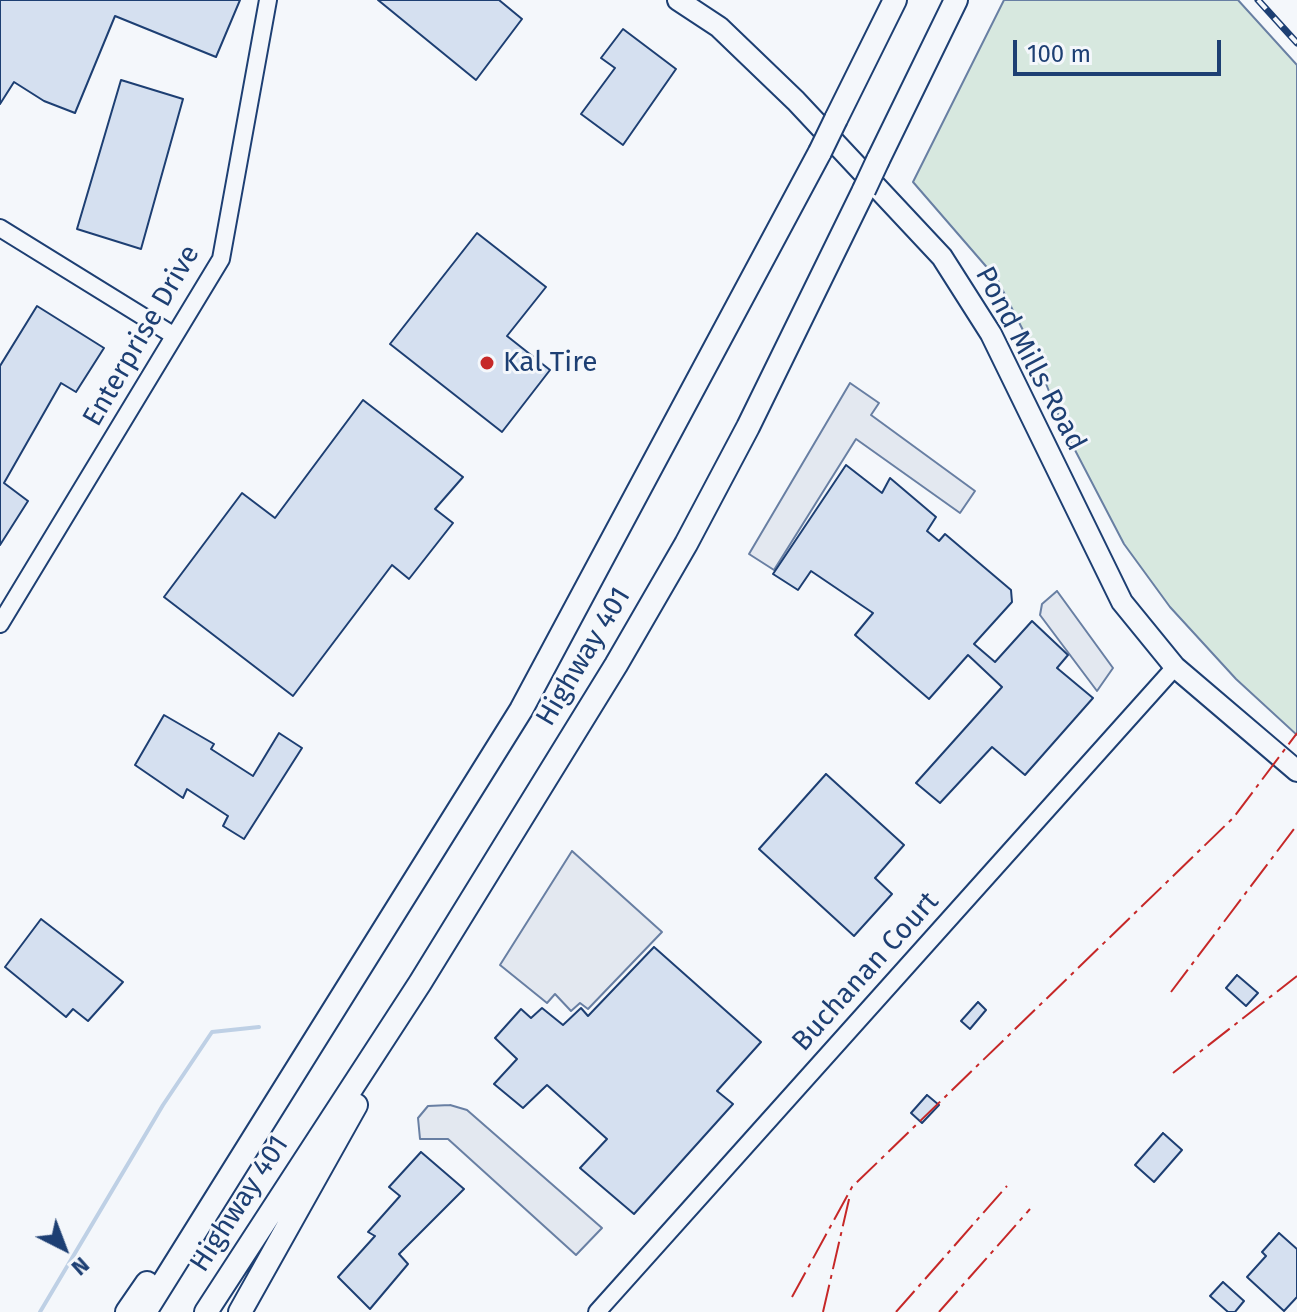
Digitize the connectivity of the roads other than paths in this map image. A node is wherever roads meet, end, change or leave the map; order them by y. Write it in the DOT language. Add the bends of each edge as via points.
graph roads {
  1 [pos="268,0"];
  2 [pos="678,0"];
  3 [pos="895,0"];
  4 [pos="956,0"];
  5 [pos="0,228"];
  6 [pos="173,335"];
  7 [pos="0,624"];
  8 [pos="1175,667"];
  9 [pos="1297,771"];
  10 [pos="420,983"];
  11 [pos="225,1180"];
  12 [pos="127,1312"];
  13 [pos="145,1312"];
  14 [pos="206,1312"];
  15 [pos="240,1312"];
  16 [pos="597,1312"];
  1 -- 6 [label="street, Enterprise Drive" via="221,259"];
  2 -- 8 [label="main road, Pond Mills Road" via="719,27 796,101 942,257 991,334 1122,602"];
  3 -- 11 [label="highway, Highway 401, bridge" via="820,152 521,710"];
  4 -- 10 [label="highway, Highway 401, bridge" via="686,544"];
  5 -- 6 [label="street"];
  6 -- 7 [label="street, Enterprise Drive"];
  8 -- 9 [label="main road, Pond Mills Road"];
  8 -- 16 [label="street, Buchanan Court"];
  10 -- 14 [label="highway, Highway 401"];
  10 -- 15 [label="highway"];
  11 -- 12 [label="highway"];
  11 -- 13 [label="highway, Highway 401"];
}
